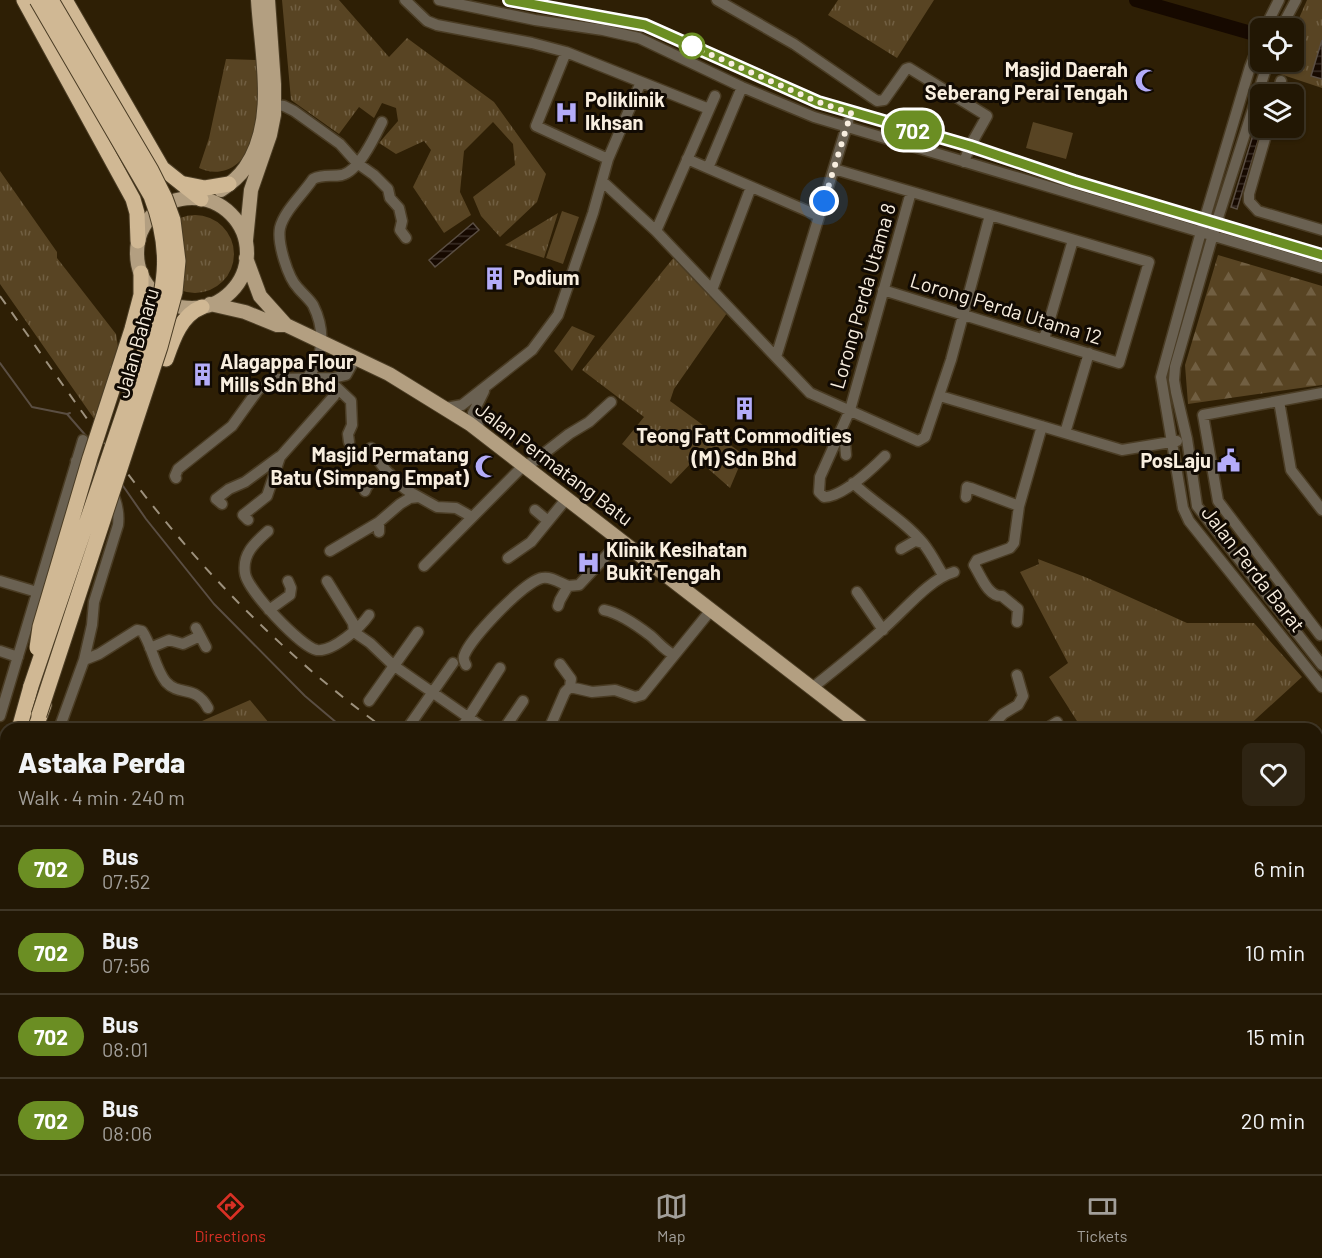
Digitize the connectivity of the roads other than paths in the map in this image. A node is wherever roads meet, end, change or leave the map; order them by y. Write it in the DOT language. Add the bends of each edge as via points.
graph roads {
  1 [pos="24,0"];
  2 [pos="37,0"];
  3 [pos="51,0"];
  4 [pos="65,0"];
  5 [pos="258,0"];
  6 [pos="268,0"];
  7 [pos="405,0"];
  8 [pos="439,0"];
  9 [pos="509,0"];
  10 [pos="717,0"];
  11 [pos="1279,0"];
  12 [pos="1296,0"];
  13 [pos="537,3"];
  14 [pos="1270,18"];
  15 [pos="1286,18"];
  16 [pos="535,20"];
  17 [pos="566,52"];
  18 [pos="1250,72"];
  19 [pos="1265,72"];
  20 [pos="1281,81"];
  21 [pos="641,82"];
  22 [pos="1280,84"];
  23 [pos="742,87"];
  24 [pos="715,96"];
  25 [pos="275,105"];
  26 [pos="709,109"];
  27 [pos="851,113"];
  28 [pos="382,122"];
  29 [pos="847,127"];
  30 [pos="1265,138"];
  31 [pos="970,146"];
  32 [pos="608,159"];
  33 [pos="687,159"];
  34 [pos="964,162"];
  35 [pos="357,163"];
  36 [pos="708,168"];
  37 [pos="834,169"];
  38 [pos="166,173"];
  39 [pos="602,181"];
  40 [pos="229,184"];
  41 [pos="751,187"];
  42 [pos="127,188"];
  43 [pos="911,192"];
  44 [pos="615,193"];
  45 [pos="203,200"];
  46 [pos="593,213"];
  47 [pos="990,215"];
  48 [pos="819,216"];
  49 [pos="1204,221"];
  50 [pos="1216,224"];
  51 [pos="1322,230"];
  52 [pos="656,231"];
  53 [pos="1201,233"];
  54 [pos="1213,237"];
  55 [pos="406,238"];
  56 [pos="1073,240"];
  57 [pos="138,241"];
  58 [pos="245,243"];
  59 [pos="1322,255"];
  60 [pos="246,258"];
  61 [pos="1322,268"];
  62 [pos="141,273"];
  63 [pos="712,290"];
  64 [pos="883,291"];
  65 [pos="206,306"];
  66 [pos="963,315"];
  67 [pos="286,325"];
  68 [pos="1044,339"];
  69 [pos="323,342"];
  70 [pos="1089,353"];
  71 [pos="356,357"];
  72 [pos="776,357"];
  73 [pos="307,378"];
  74 [pos="334,381"];
  75 [pos="486,388"];
  76 [pos="1322,393"];
  77 [pos="940,396"];
  78 [pos="1279,401"];
  79 [pos="611,402"];
  80 [pos="446,408"];
  81 [pos="850,410"];
  82 [pos="1042,426"];
  83 [pos="482,433"];
  84 [pos="1065,433"];
  85 [pos="838,439"];
  86 [pos="1187,439"];
  87 [pos="82,440"];
  88 [pos="349,442"];
  89 [pos="1171,442"];
  90 [pos="371,448"];
  91 [pos="846,455"];
  92 [pos="885,456"];
  93 [pos="280,457"];
  94 [pos="76,461"];
  95 [pos="524,465"];
  96 [pos="390,474"];
  97 [pos="176,478"];
  98 [pos="853,483"];
  99 [pos="365,491"];
  100 [pos="419,497"];
  101 [pos="966,497"];
  102 [pos="567,498"];
  103 [pos="222,504"];
  104 [pos="1019,506"];
  105 [pos="535,510"];
  106 [pos="1322,510"];
  107 [pos="472,517"];
  108 [pos="248,520"];
  109 [pos="548,521"];
  110 [pos="1209,524"];
  111 [pos="268,531"];
  112 [pos="1197,532"];
  113 [pos="621,540"];
  114 [pos="923,543"];
  115 [pos="901,549"];
  116 [pos="330,551"];
  117 [pos="508,558"];
  118 [pos="424,566"];
  119 [pos="954,572"];
  120 [pos="943,575"];
  121 [pos="0,581"];
  122 [pos="288,581"];
  123 [pos="327,581"];
  124 [pos="568,586"];
  125 [pos="37,592"];
  126 [pos="857,592"];
  127 [pos="558,606"];
  128 [pos="269,610"];
  129 [pos="604,610"];
  130 [pos="711,610"];
  131 [pos="369,615"];
  132 [pos="1017,622"];
  133 [pos="883,630"];
  134 [pos="354,632"];
  135 [pos="418,632"];
  136 [pos="1322,634"];
  137 [pos="206,647"];
  138 [pos="150,648"];
  139 [pos="0,651"];
  140 [pos="674,655"];
  141 [pos="18,657"];
  142 [pos="84,660"];
  143 [pos="453,663"];
  144 [pos="466,664"];
  145 [pos="560,664"];
  146 [pos="393,665"];
  147 [pos="1322,665"];
  148 [pos="500,668"];
  149 [pos="1017,675"];
  150 [pos="570,687"];
  151 [pos="1322,687"];
  152 [pos="812,688"];
  153 [pos="29,693"];
  154 [pos="433,693"];
  155 [pos="369,701"];
  156 [pos="523,701"];
  157 [pos="208,708"];
  158 [pos="0,716"];
  159 [pos="468,718"];
  160 [pos="37,722"];
  161 [pos="21,723"];
  162 [pos="61,723"];
  163 [pos="411,723"];
  164 [pos="465,723"];
  165 [pos="476,723"];
  166 [pos="508,723"];
  167 [pos="552,723"];
  168 [pos="857,723"];
  169 [pos="995,723"];
  1 -- 42 [label="highway"];
  2 -- 153 [label="highway, Jalan Baharu, bridge" via="151,196 161,228 165,267 163,294 151,333"];
  3 -- 160 [label="highway, Jalan Baharu, bridge" via="160,186 173,220 178,261 176,292 160,347"];
  4 -- 38 [label="highway"];
  5 -- 40 [label="main road" via="264,92 262,124 253,156"];
  6 -- 25 [label="main road"];
  7 -- 17 [label="street" via="427,21 437,25"];
  8 -- 16 [label="street"];
  9 -- 13 [label="street"];
  10 -- 31 [label="street" via="794,44 877,101 884,100 906,69 912,69 987,116"];
  11 -- 14 [label="street"];
  12 -- 15 [label="street"];
  13 -- 16 [label="street"];
  13 -- 27 [label="street" via="645,25"];
  16 -- 23 [label="street" via="639,38"];
  17 -- 21 [label="street"];
  17 -- 32 [label="street" via="536,126"];
  18 -- 49 [label="street, Jalan Perda Barat"];
  19 -- 50 [label="street, Jalan Perda Barat"];
  20 -- 22 [label="street"];
  21 -- 26 [label="street"];
  21 -- 32 [label="street"];
  23 -- 29 [label="street"];
  23 -- 36 [label="street"];
  24 -- 26 [label="street"];
  25 -- 35 [label="street" via="294,111 340,144"];
  25 -- 58 [label="main road" via="270,135 252,190"];
  26 -- 33 [label="street"];
  27 -- 29 [label="street"];
  27 -- 31 [label="street"];
  28 -- 35 [label="street"];
  29 -- 34 [label="street"];
  29 -- 37 [label="street"];
  30 -- 51 [label="street" via="1249,201 1258,210"];
  31 -- 34 [label="street"];
  31 -- 49 [label="street"];
  32 -- 39 [label="street"];
  33 -- 36 [label="street"];
  33 -- 52 [label="street"];
  34 -- 53 [label="street"];
  35 -- 55 [label="street" via="388,189 399,208 400,230"];
  35 -- 69 [label="street" via="342,175 314,179 280,229 280,249 288,272 312,305"];
  36 -- 41 [label="street"];
  37 -- 43 [label="street"];
  37 -- 48 [label="street"];
  38 -- 40 [label="highway" via="193,186"];
  38 -- 42 [label="highway" via="150,187 138,191"];
  38 -- 45 [label="highway"];
  39 -- 44 [label="street"];
  39 -- 46 [label="street"];
  40 -- 45 [label="main road"];
  41 -- 48 [label="street"];
  41 -- 63 [label="street"];
  42 -- 57 [label="highway" via="137,213"];
  43 -- 47 [label="street"];
  43 -- 64 [label="street, Lorong Perda Utama 8"];
  44 -- 46 [label="street" via="603,198"];
  44 -- 52 [label="street"];
  45 -- 57 [label="main road" via="186,199 164,206 147,221"];
  45 -- 58 [label="main road" via="218,205 234,218"];
  46 -- 75 [label="street" via="558,315 537,346"];
  47 -- 56 [label="street"];
  47 -- 66 [label="street"];
  48 -- 72 [label="street"];
  49 -- 50 [label="street"];
  49 -- 53 [label="street, Jalan Perda Barat"];
  50 -- 54 [label="street, Jalan Perda Barat"];
  50 -- 59 [label="street"];
  52 -- 63 [label="street"];
  53 -- 54 [label="street"];
  53 -- 89 [label="street, Jalan Perda Barat" via="1161,377"];
  54 -- 61 [label="street"];
  54 -- 86 [label="street, Jalan Perda Barat" via="1175,367 1174,380"];
  56 -- 68 [label="street"];
  56 -- 70 [label="street, Lorong Perda Utama 12" via="1149,262 1119,363"];
  57 -- 62 [label="main road"];
  58 -- 60 [label="main road"];
  60 -- 65 [label="main road" via="241,278 233,289"];
  60 -- 67 [label="main road, Jalan Permatang Batu" via="260,296"];
  62 -- 65 [label="main road" via="152,290 169,302 182,307"];
  62 -- 153 [label="highway, bridge" via="141,295 132,329 40,627"];
  63 -- 72 [label="street"];
  64 -- 66 [label="street, Lorong Perda Utama 12"];
  64 -- 81 [label="street, Lorong Perda Utama 8"];
  65 -- 67 [label="main road, Jalan Permatang Batu" via="245,312"];
  65 -- 160 [label="highway" via="191,314 180,327 166,359 76,630"];
  66 -- 68 [label="street, Lorong Perda Utama 12"];
  66 -- 77 [label="street"];
  67 -- 69 [label="main road, Jalan Permatang Batu"];
  68 -- 70 [label="street, Lorong Perda Utama 12"];
  69 -- 71 [label="main road, Jalan Permatang Batu"];
  69 -- 73 [label="street" via="315,370"];
  70 -- 84 [label="street"];
  71 -- 74 [label="street" via="346,375"];
  71 -- 80 [label="main road, Jalan Permatang Batu"];
  72 -- 81 [label="street" via="810,393"];
  73 -- 74 [label="street"];
  73 -- 97 [label="street" via="273,379 258,390 232,426 178,469"];
  74 -- 88 [label="street" via="351,401"];
  74 -- 93 [label="street" via="334,396 302,422"];
  75 -- 80 [label="street" via="462,405"];
  75 -- 83 [label="street" via="473,413"];
  76 -- 78 [label="street"];
  77 -- 81 [label="street" via="925,437 918,441"];
  77 -- 82 [label="street"];
  78 -- 106 [label="street" via="1291,470"];
  78 -- 136 [label="street" via="1203,414 1218,501"];
  79 -- 95 [label="street" via="534,462"];
  80 -- 83 [label="main road, Jalan Permatang Batu"];
  81 -- 85 [label="street, Lorong Perda Utama 8"];
  82 -- 84 [label="street"];
  82 -- 104 [label="street"];
  83 -- 95 [label="main road, Jalan Permatang Batu"];
  84 -- 89 [label="street" via="1122,450"];
  85 -- 91 [label="street" via="845,443"];
  85 -- 98 [label="street, Lorong Perda Utama 8" via="820,477 819,492 832,497"];
  86 -- 89 [label="street"];
  86 -- 110 [label="street, Jalan Perda Barat" via="1197,506"];
  87 -- 94 [label="street"];
  89 -- 112 [label="street, Jalan Perda Barat" via="1183,508"];
  90 -- 96 [label="street"];
  92 -- 98 [label="street"];
  93 -- 103 [label="street" via="216,498"];
  93 -- 108 [label="street" via="267,496 243,515"];
  94 -- 125 [label="street"];
  94 -- 142 [label="street" via="90,465 106,483 119,516 94,602"];
  95 -- 102 [label="main road, Jalan Permatang Batu"];
  95 -- 107 [label="street"];
  96 -- 99 [label="street" via="367,484"];
  96 -- 100 [label="street"];
  98 -- 114 [label="street"];
  100 -- 107 [label="street" via="437,507 456,508"];
  100 -- 116 [label="street" via="400,504 379,527"];
  101 -- 104 [label="street" via="967,487"];
  102 -- 109 [label="street"];
  102 -- 113 [label="main road, Jalan Permatang Batu"];
  104 -- 132 [label="street" via="1014,543 977,560 974,566 992,594 1002,596 1018,609"];
  105 -- 109 [label="street"];
  107 -- 118 [label="street"];
  109 -- 117 [label="street" via="531,542"];
  110 -- 112 [label="street"];
  110 -- 147 [label="street, Jalan Perda Barat"];
  111 -- 128 [label="street" via="248,550 245,573"];
  112 -- 151 [label="street, Jalan Perda Barat"];
  113 -- 124 [label="street" via="579,585"];
  113 -- 130 [label="main road, Jalan Permatang Batu"];
  114 -- 115 [label="street" via="915,541"];
  114 -- 120 [label="street"];
  119 -- 120 [label="street"];
  120 -- 133 [label="street"];
  121 -- 125 [label="street"];
  122 -- 128 [label="street" via="290,595"];
  123 -- 134 [label="street" via="353,623"];
  124 -- 127 [label="street"];
  124 -- 144 [label="street" via="551,578 540,578 518,593 471,644 465,655"];
  125 -- 141 [label="street"];
  126 -- 133 [label="street"];
  128 -- 134 [label="street" via="316,650 334,646"];
  129 -- 140 [label="street" via="622,616"];
  130 -- 140 [label="street"];
  130 -- 152 [label="main road, Jalan Permatang Batu"];
  131 -- 134 [label="street"];
  133 -- 152 [label="street"];
  134 -- 146 [label="street"];
  135 -- 146 [label="street"];
  137 -- 138 [label="street" via="198,632 183,644 170,640"];
  138 -- 142 [label="street" via="142,631 137,630"];
  138 -- 157 [label="street" via="166,681 202,698"];
  139 -- 141 [label="street"];
  140 -- 150 [label="street" via="642,695"];
  141 -- 158 [label="street"];
  142 -- 162 [label="street"];
  143 -- 154 [label="street"];
  145 -- 150 [label="street" via="571,679"];
  146 -- 154 [label="street"];
  146 -- 155 [label="street"];
  148 -- 159 [label="street"];
  149 -- 169 [label="street" via="1023,696 1018,705"];
  150 -- 167 [label="street"];
  152 -- 168 [label="main road, Jalan Permatang Batu"];
  153 -- 161 [label="highway"];
  154 -- 159 [label="street"];
  154 -- 163 [label="street"];
  156 -- 166 [label="street"];
  159 -- 164 [label="street"];
  159 -- 165 [label="street"];
}
